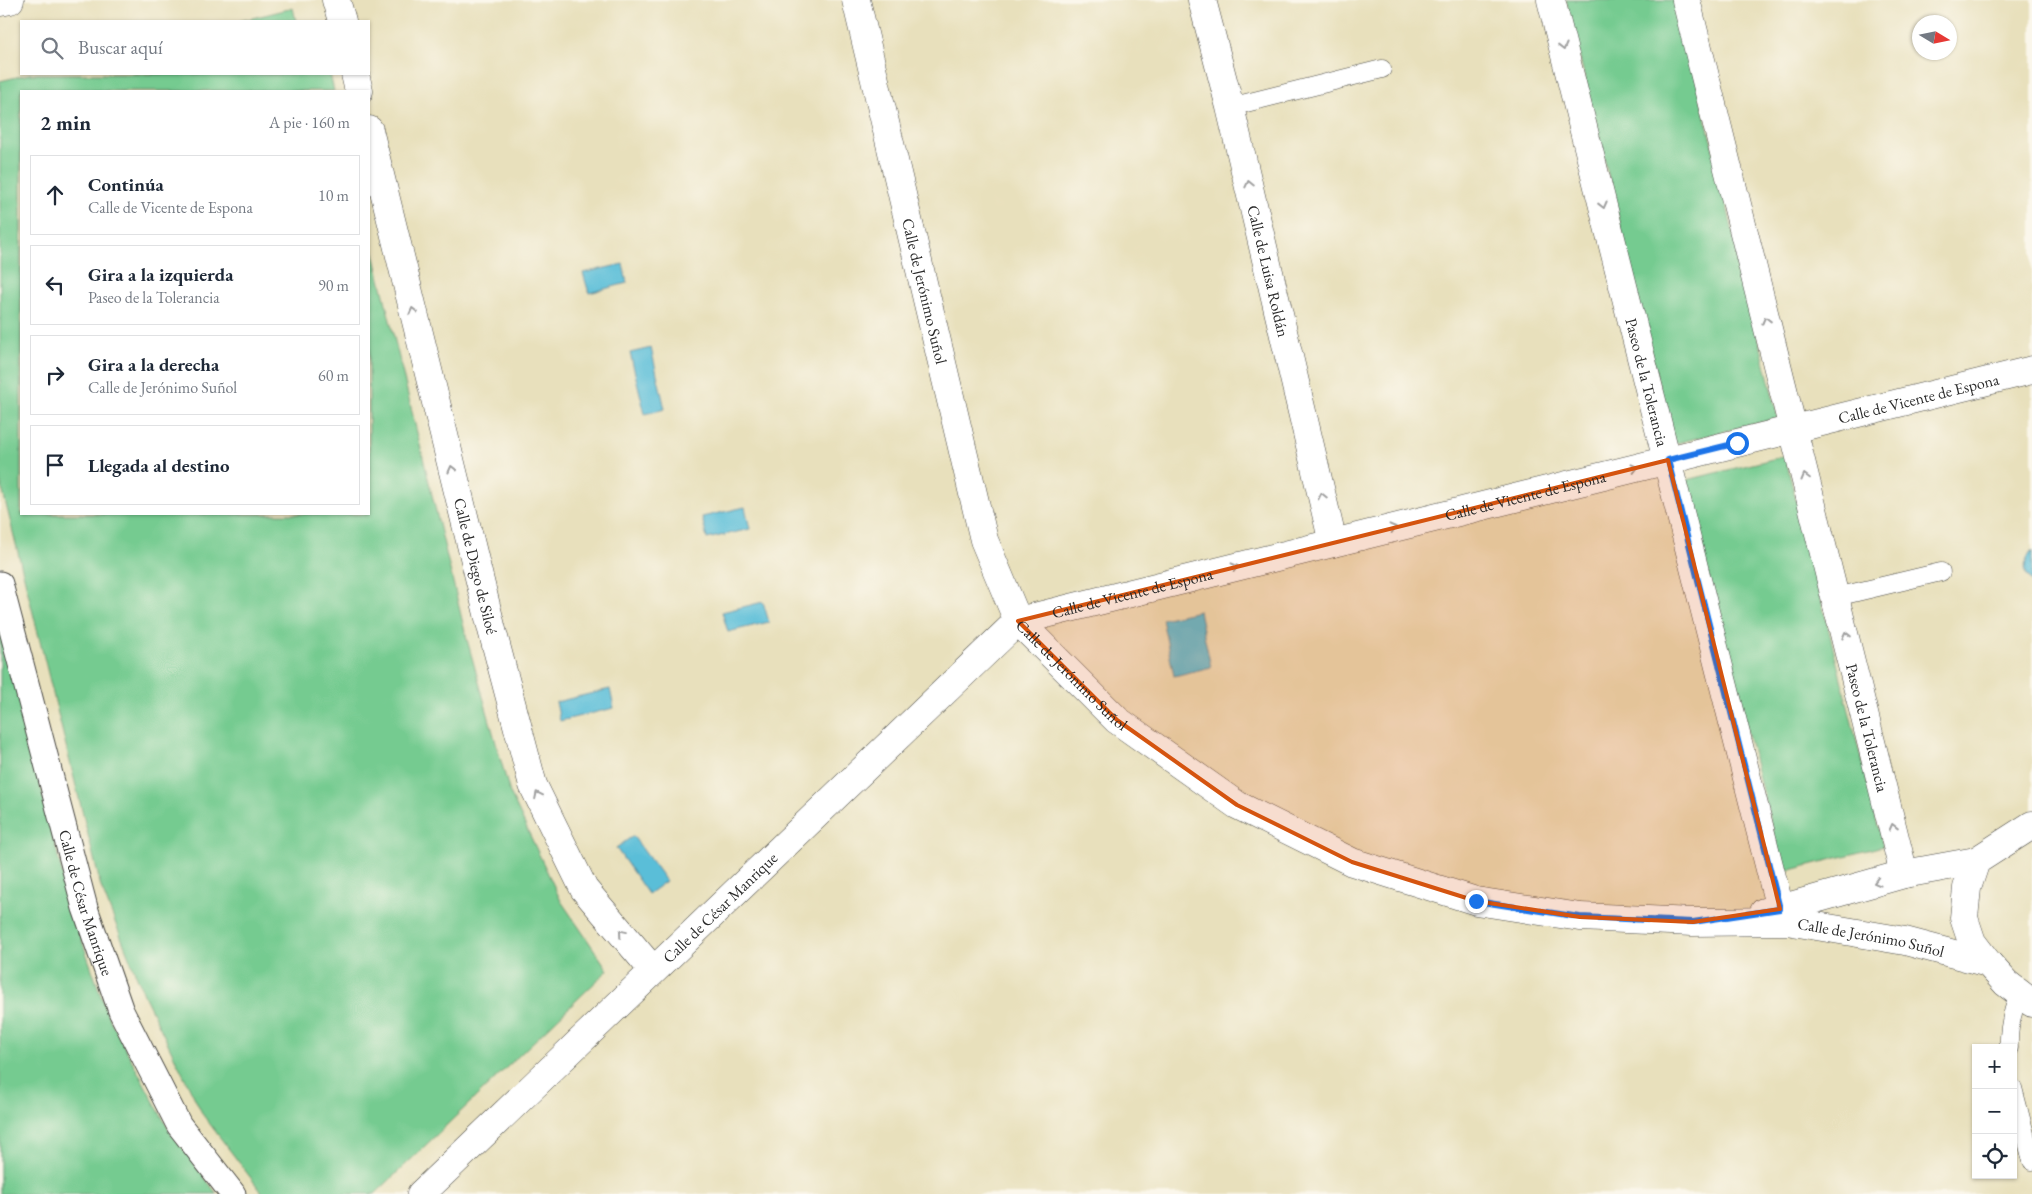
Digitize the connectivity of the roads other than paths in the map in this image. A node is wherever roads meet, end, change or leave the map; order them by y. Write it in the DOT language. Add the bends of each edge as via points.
graph roads {
  1 [pos="10,0"];
  2 [pos="336,0"];
  3 [pos="856,0"];
  4 [pos="1202,0"];
  5 [pos="1551,0"];
  6 [pos="1686,0"];
  7 [pos="0,2"];
  8 [pos="342,20"];
  9 [pos="1382,69"];
  10 [pos="355,75"];
  11 [pos="359,90"];
  12 [pos="1230,107"];
  13 [pos="370,134"];
  14 [pos="2032,370"];
  15 [pos="1793,429"];
  16 [pos="1668,460"];
  17 [pos="1333,543"];
  18 [pos="1941,572"];
  19 [pos="0,584"];
  20 [pos="1836,597"];
  21 [pos="1018,621"];
  22 [pos="2032,825"];
  23 [pos="2000,843"];
  24 [pos="2032,847"];
  25 [pos="1976,860"];
  26 [pos="1904,874"];
  27 [pos="1780,909"];
  28 [pos="1693,922"];
  29 [pos="1988,963"];
  30 [pos="653,970"];
  31 [pos="2026,999"];
  32 [pos="2009,1044"];
  33 [pos="2013,1089"];
  34 [pos="2032,1162"];
  35 [pos="233,1194"];
  36 [pos="420,1194"];
  1 -- 7 [label="street"];
  2 -- 8 [label="street"];
  3 -- 21 [label="street, Calle de Jerónimo Suñol" via="984,540"];
  4 -- 12 [label="street, Calle de Luisa Roldán"];
  5 -- 16 [label="street, Paseo de la Tolerancia, one-way"];
  15 -- 6 [label="street, Paseo de la Tolerancia, one-way"];
  9 -- 12 [label="lane"];
  10 -- 11 [label="street"];
  17 -- 12 [label="street, Calle de Luisa Roldán, one-way"];
  30 -- 13 [label="street, Calle de Diego de Siloé, one-way" via="584,889 532,785"];
  14 -- 15 [label="street, Calle de Vicente de Espona"];
  15 -- 16 [label="street, Calle de Vicente de Espona"];
  20 -- 15 [label="street, Paseo de la Tolerancia, one-way"];
  17 -- 16 [label="street, Calle de Vicente de Espona, one-way"];
  16 -- 27 [label="street, Paseo de la Tolerancia"];
  21 -- 17 [label="street, Calle de Vicente de Espona, one-way"];
  18 -- 20 [label="lane"];
  19 -- 35 [label="street, Calle de César Manrique" via="85,908 121,1011 179,1125"];
  26 -- 20 [label="street, Paseo de la Tolerancia, one-way"];
  21 -- 28 [label="street, Calle de Jerónimo Suñol" via="1117,720 1237,805 1352,862 1476,901 1580,917"];
  21 -- 30 [label="street, Calle de César Manrique"];
  22 -- 23 [label="street"];
  23 -- 24 [label="street"];
  23 -- 25 [label="street"];
  25 -- 26 [label="street, Calle de Jerónimo Suñol"];
  25 -- 29 [label="street" via="1967,888 1964,918 1972,942"];
  26 -- 27 [label="street, Calle de Jerónimo Suñol, one-way"];
  27 -- 28 [label="street, Calle de Jerónimo Suñol"];
  28 -- 29 [label="street, Calle de Jerónimo Suñol" via="1787,921 1905,941"];
  29 -- 31 [label="street"];
  30 -- 36 [label="street, Calle de César Manrique"];
  31 -- 32 [label="lane" via="2012,1012"];
  33 -- 34 [label="lane"];
}
